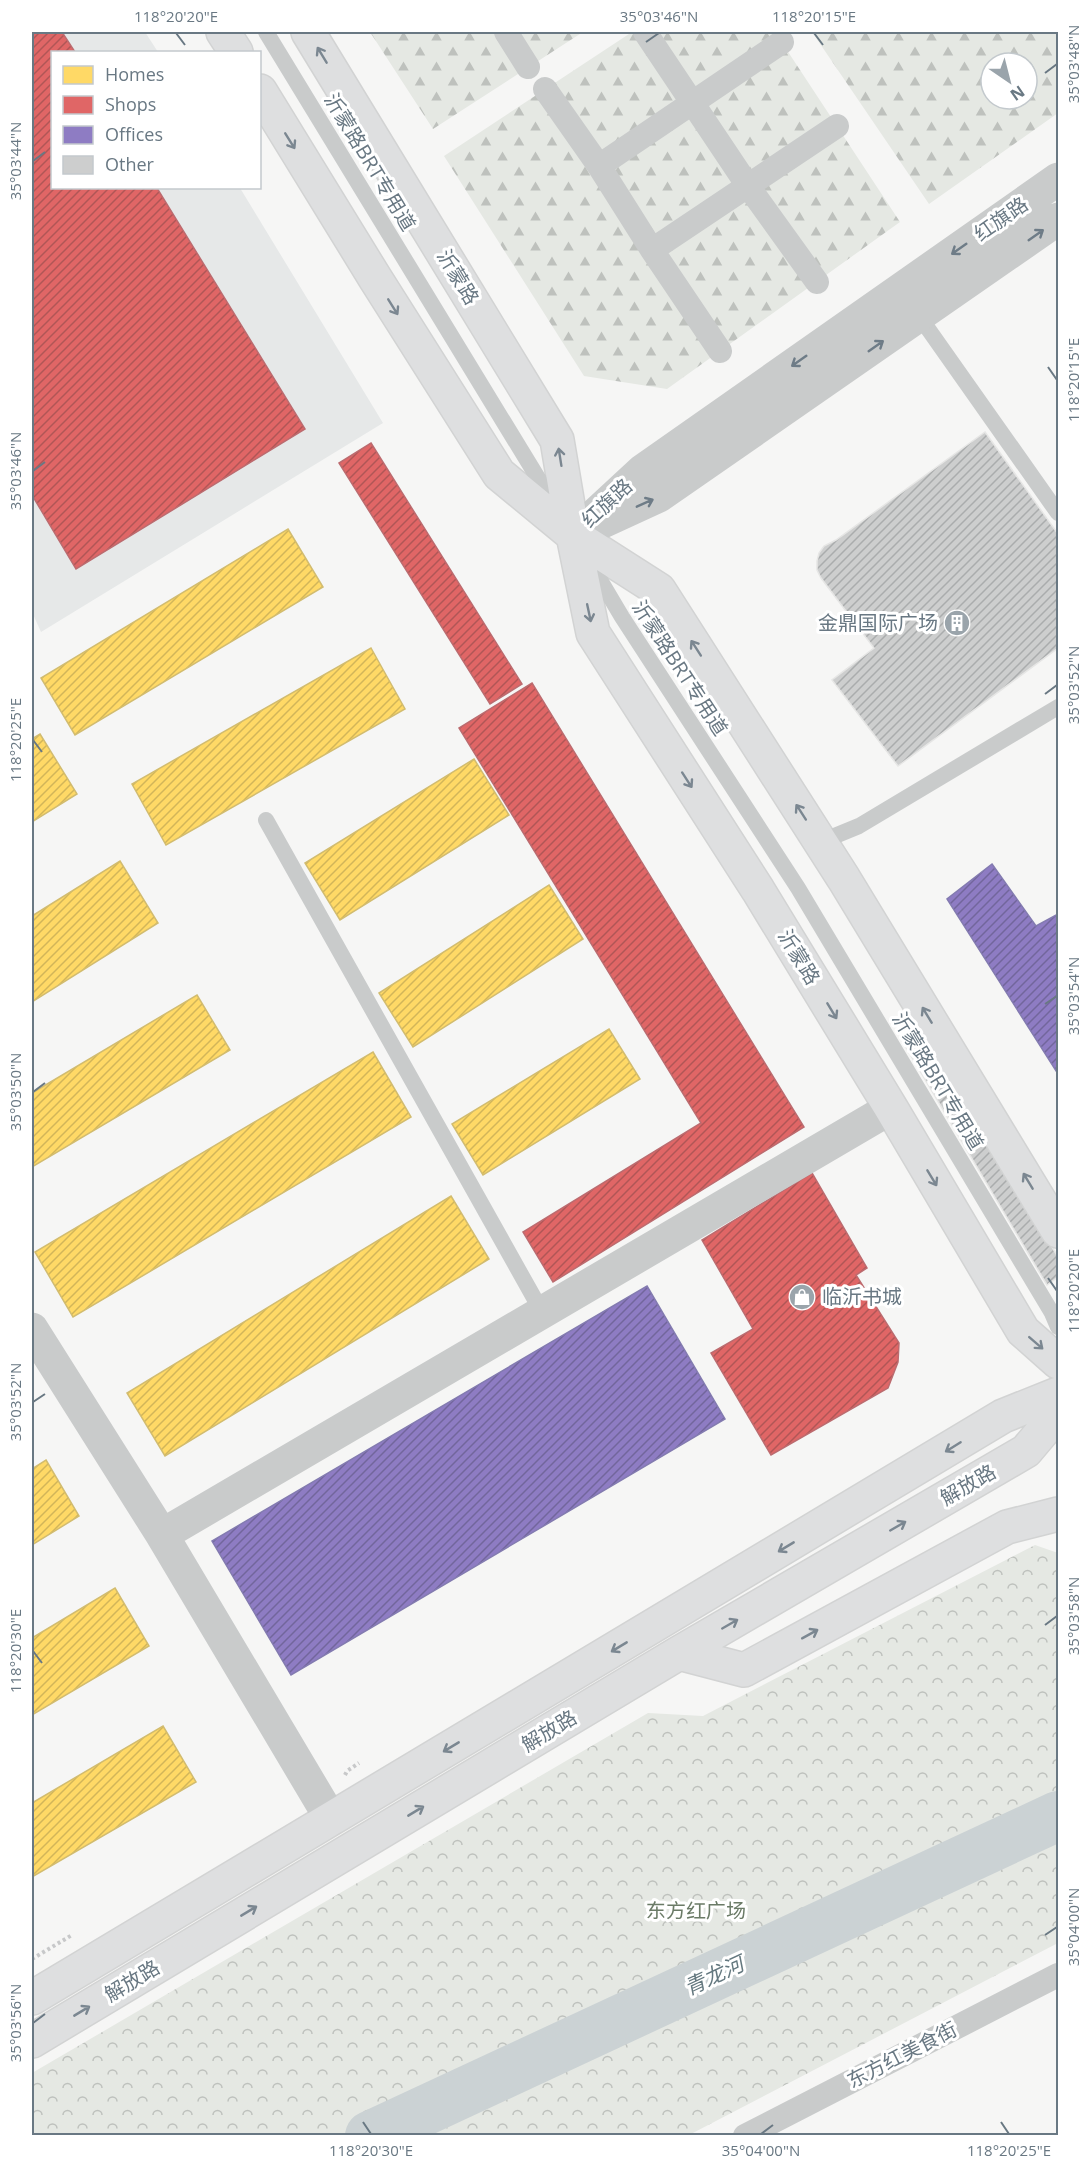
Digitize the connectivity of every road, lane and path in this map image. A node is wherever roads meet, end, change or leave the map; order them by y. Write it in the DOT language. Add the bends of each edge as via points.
graph roads {
  1 [pos="223,32"];
  2 [pos="266,32"];
  3 [pos="308,32"];
  4 [pos="506,32"];
  5 [pos="645,32"];
  6 [pos="782,42"];
  7 [pos="235,51"];
  8 [pos="528,67"];
  9 [pos="545,89"];
  10 [pos="261,93"];
  11 [pos="692,103"];
  12 [pos="837,126"];
  13 [pos="599,166"];
  14 [pos="1059,179"];
  15 [pos="748,186"];
  16 [pos="1059,219"];
  17 [pos="652,250"];
  18 [pos="817,282"];
  19 [pos="919,316"];
  20 [pos="720,351"];
  21 [pos="1059,513"];
  22 [pos="573,535"];
  23 [pos="1059,707"];
  24 [pos="266,820"];
  25 [pos="820,842"];
  26 [pos="891,1108"];
  27 [pos="1059,1231"];
  28 [pos="542,1312"];
  29 [pos="1059,1327"];
  30 [pos="32,1329"];
  31 [pos="1059,1362"];
  32 [pos="1059,1394"];
  33 [pos="1059,1413"];
  34 [pos="1059,1514"];
  35 [pos="162,1535"];
  36 [pos="679,1653"];
  37 [pos="331,1819"];
  38 [pos="1059,1975"];
  39 [pos="32,1998"];
  40 [pos="32,2041"];
  41 [pos="745,2136"];
  1 -- 7 [label="main road"];
  2 -- 22 [label="lane, 沂蒙路BRT专用道"];
  22 -- 3 [label="main road, 沂蒙路, one-way" via="557,440"];
  4 -- 8 [label="street"];
  5 -- 11 [label="street"];
  6 -- 11 [label="street"];
  9 -- 13 [label="street"];
  10 -- 22 [label="main road, one-way" via="499,474"];
  11 -- 13 [label="street"];
  11 -- 15 [label="street"];
  12 -- 15 [label="street"];
  13 -- 17 [label="street"];
  14 -- 22 [label="street, 红旗路, one-way" via="642,471"];
  15 -- 17 [label="street"];
  15 -- 18 [label="street"];
  19 -- 16 [label="street, 红旗路, one-way"];
  17 -- 20 [label="street"];
  19 -- 21 [label="lane"];
  22 -- 19 [label="street, 红旗路, one-way" via="659,496"];
  25 -- 22 [label="main road, one-way" via="659,590"];
  22 -- 26 [label="main road, 沂蒙路, one-way" via="593,633 758,890"];
  22 -- 29 [label="lane, 沂蒙路BRT专用道" via="798,888"];
  23 -- 25 [label="lane" via="859,826"];
  24 -- 28 [label="lane"];
  27 -- 25 [label="main road, one-way"];
  26 -- 28 [label="street"];
  26 -- 31 [label="main road, 沂蒙路, one-way" via="1023,1331"];
  28 -- 35 [label="street"];
  30 -- 35 [label="street"];
  32 -- 37 [label="main road, 解放路, one-way" via="1003,1416"];
  36 -- 33 [label="main road, 解放路, one-way" via="1026,1451"];
  36 -- 34 [label="main road, one-way" via="744,1670 1007,1527"];
  35 -- 37 [label="street"];
  40 -- 36 [label="main road, 解放路, one-way"];
  37 -- 39 [label="main road, 解放路"];
  38 -- 41 [label="street, 东方红美食街"];
}
